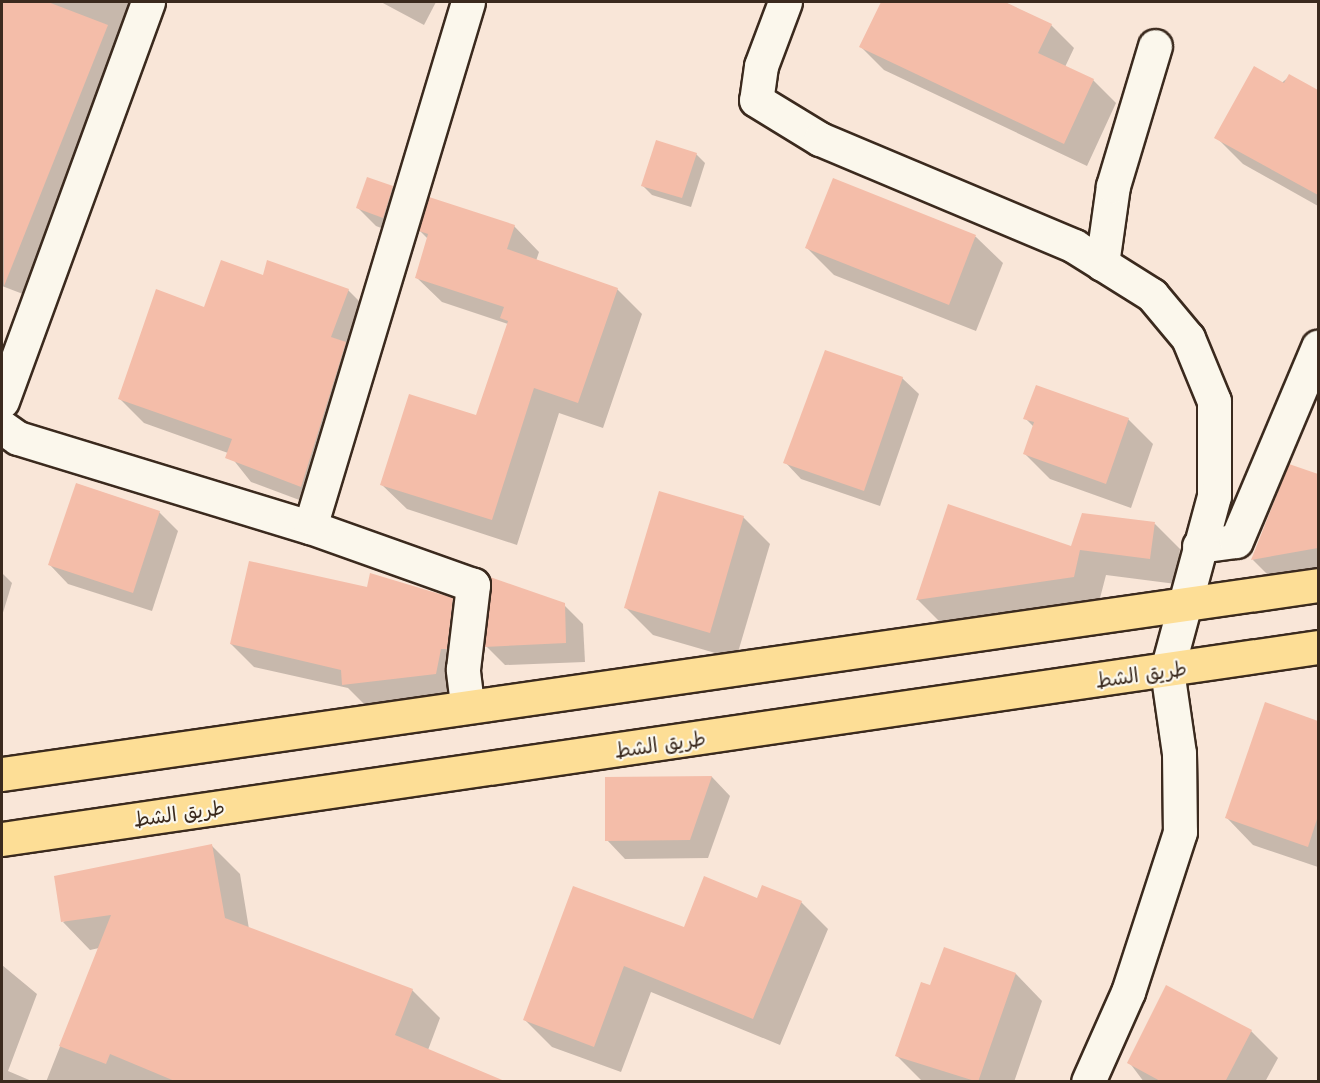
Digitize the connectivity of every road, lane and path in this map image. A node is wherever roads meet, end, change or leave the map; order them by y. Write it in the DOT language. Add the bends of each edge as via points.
graph roads {
  1 [pos="148,2"];
  2 [pos="468,2"];
  3 [pos="785,2"];
  4 [pos="1155,46"];
  5 [pos="1102,264"];
  6 [pos="1318,347"];
  7 [pos="2,401"];
  8 [pos="2,427"];
  9 [pos="310,527"];
  10 [pos="1199,546"];
  11 [pos="1318,585"];
  12 [pos="1188,605"];
  13 [pos="1318,647"];
  14 [pos="1167,670"];
  15 [pos="467,704"];
  16 [pos="2,774"];
  17 [pos="2,839"];
  18 [pos="1088,1082"];
  1 -- 7 [label="street"];
  2 -- 9 [label="street"];
  3 -- 5 [label="street" via="761,66 756,100 820,139 1074,246"];
  4 -- 5 [label="street" via="1113,186"];
  5 -- 10 [label="street" via="1152,295 1188,338 1214,401 1214,496"];
  6 -- 10 [label="street" via="1236,541"];
  8 -- 9 [label="street" via="18,438"];
  9 -- 15 [label="street" via="473,585 462,669"];
  10 -- 12 [label="street"];
  11 -- 12 [label="highway"];
  12 -- 14 [label="street"];
  12 -- 15 [label="highway"];
  13 -- 14 [label="highway, طريق الشط"];
  14 -- 17 [label="highway, طريق الشط"];
  14 -- 18 [label="street" via="1179,753 1180,832 1128,992"];
  15 -- 16 [label="highway"];
}
